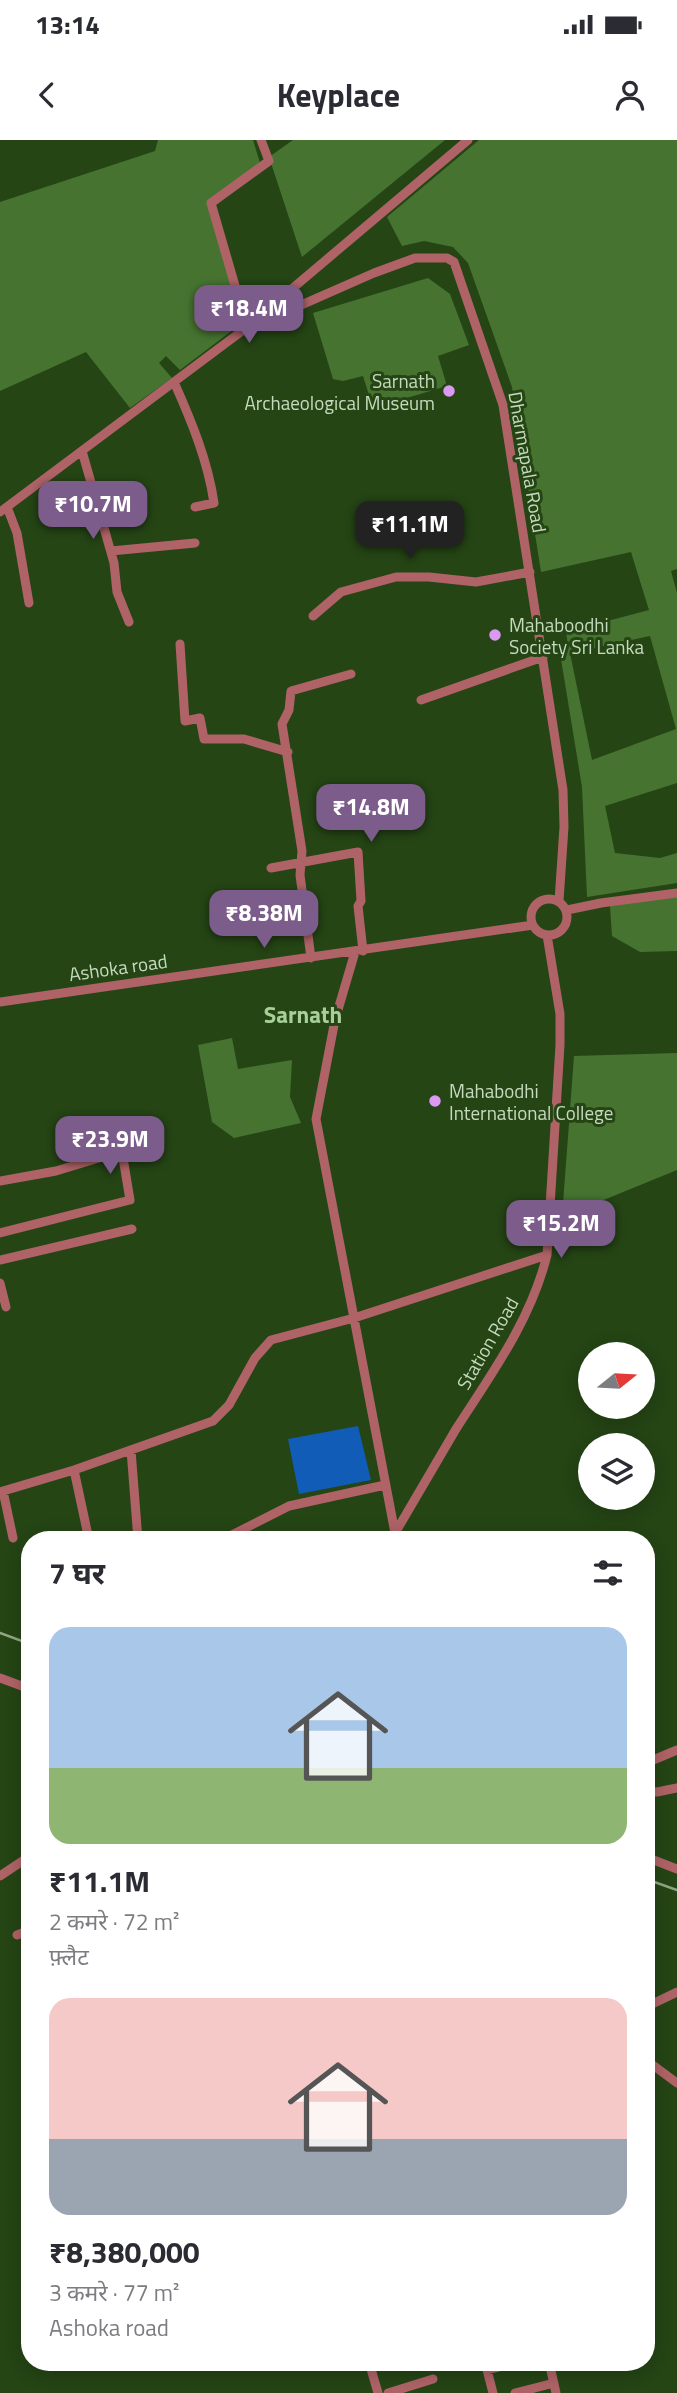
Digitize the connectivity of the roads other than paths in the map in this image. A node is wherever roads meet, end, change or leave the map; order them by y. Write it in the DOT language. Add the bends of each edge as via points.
graph roads {
  1 [pos="261,140"];
  2 [pos="468,140"];
  3 [pos="244,329"];
  4 [pos="174,382"];
  5 [pos="82,451"];
  6 [pos="195,507"];
  7 [pos="2,510"];
  8 [pos="195,543"];
  9 [pos="111,551"];
  10 [pos="530,572"];
  11 [pos="29,603"];
  12 [pos="313,616"];
  13 [pos="129,622"];
  14 [pos="180,644"];
  15 [pos="543,657"];
  16 [pos="351,674"];
  17 [pos="421,700"];
  18 [pos="288,752"];
  19 [pos="302,863"];
  20 [pos="271,868"];
  21 [pos="677,893"];
  22 [pos="559,901"];
  23 [pos="567,911"];
  24 [pos="533,925"];
  25 [pos="547,935"];
  26 [pos="359,952"];
  27 [pos="311,958"];
  28 [pos="0,1002"];
  29 [pos="0,1181"];
  30 [pos="132,1229"];
  31 [pos="0,1233"];
  32 [pos="547,1255"];
  33 [pos="0,1260"];
  34 [pos="0,1283"];
  35 [pos="6,1307"];
  36 [pos="354,1318"];
  37 [pos="131,1450"];
  38 [pos="74,1470"];
  39 [pos="385,1485"];
  40 [pos="2,1492"];
  41 [pos="87,1531"];
  42 [pos="137,1531"];
  43 [pos="240,1531"];
  44 [pos="392,1531"];
  45 [pos="396,1531"];
  46 [pos="13,1538"];
  47 [pos="0,1678"];
  48 [pos="21,1686"];
  49 [pos="677,1750"];
  50 [pos="655,1759"];
  51 [pos="677,1788"];
  52 [pos="655,1793"];
  53 [pos="655,1860"];
  54 [pos="21,1862"];
  55 [pos="677,1869"];
  56 [pos="0,1876"];
  57 [pos="21,1933"];
  58 [pos="17,1935"];
  59 [pos="677,1992"];
  60 [pos="655,2003"];
  61 [pos="655,2067"];
  62 [pos="677,2083"];
  63 [pos="372,2371"];
  64 [pos="487,2371"];
  65 [pos="433,2379"];
  66 [pos="555,2388"];
  67 [pos="378,2393"];
  68 [pos="388,2393"];
  69 [pos="493,2393"];
  70 [pos="515,2393"];
  1 -- 3 [label="street" via="268,161 211,203"];
  2 -- 3 [label="street"];
  3 -- 4 [label="street"];
  3 -- 10 [label="street, Dharmapala Road" via="415,258 454,262 503,405"];
  4 -- 5 [label="street"];
  4 -- 6 [label="street" via="211,484 214,503"];
  5 -- 7 [label="street"];
  5 -- 9 [label="street"];
  7 -- 11 [label="street" via="17,533"];
  8 -- 9 [label="street"];
  9 -- 13 [label="street" via="117,592"];
  10 -- 12 [label="street" via="476,582 396,578 341,592"];
  10 -- 15 [label="street, Dharmapala Road"];
  14 -- 18 [label="street" via="185,721 200,718 204,738 244,738"];
  15 -- 17 [label="street"];
  15 -- 22 [label="street, Dharmapala Road" via="564,806"];
  16 -- 18 [label="street" via="291,691 282,724"];
  18 -- 19 [label="street"];
  19 -- 20 [label="street"];
  19 -- 26 [label="street" via="358,852"];
  19 -- 27 [label="street"];
  21 -- 23 [label="street"];
  22 -- 23 [label="street"];
  22 -- 24 [label="street" via="547,898 536,903"];
  23 -- 25 [label="street" via="564,928"];
  24 -- 25 [label="street"];
  24 -- 26 [label="street, Ashoka road"];
  25 -- 32 [label="street, Station Road" via="560,1014 560,1045"];
  26 -- 27 [label="street, Ashoka road"];
  26 -- 36 [label="street" via="335,1020 316,1119"];
  27 -- 28 [label="street, Ashoka road"];
  29 -- 31 [label="street" via="56,1171 118,1152 130,1200"];
  30 -- 33 [label="street"];
  32 -- 36 [label="street"];
  32 -- 45 [label="street, Station Road" via="540,1283 515,1336"];
  34 -- 35 [label="street"];
  36 -- 37 [label="street" via="271,1340 223,1413 202,1426"];
  36 -- 39 [label="street"];
  37 -- 38 [label="street"];
  37 -- 42 [label="street"];
  38 -- 40 [label="street"];
  38 -- 41 [label="street"];
  39 -- 43 [label="street" via="289,1506"];
  39 -- 44 [label="street"];
  40 -- 46 [label="street"];
  47 -- 48 [label="street"];
  49 -- 50 [label="street"];
  51 -- 52 [label="street"];
  53 -- 55 [label="street"];
  54 -- 56 [label="street"];
  57 -- 58 [label="street"];
  59 -- 60 [label="street"];
  61 -- 62 [label="street"];
  63 -- 67 [label="street"];
  64 -- 69 [label="street"];
  65 -- 68 [label="street"];
  66 -- 70 [label="street"];
}
